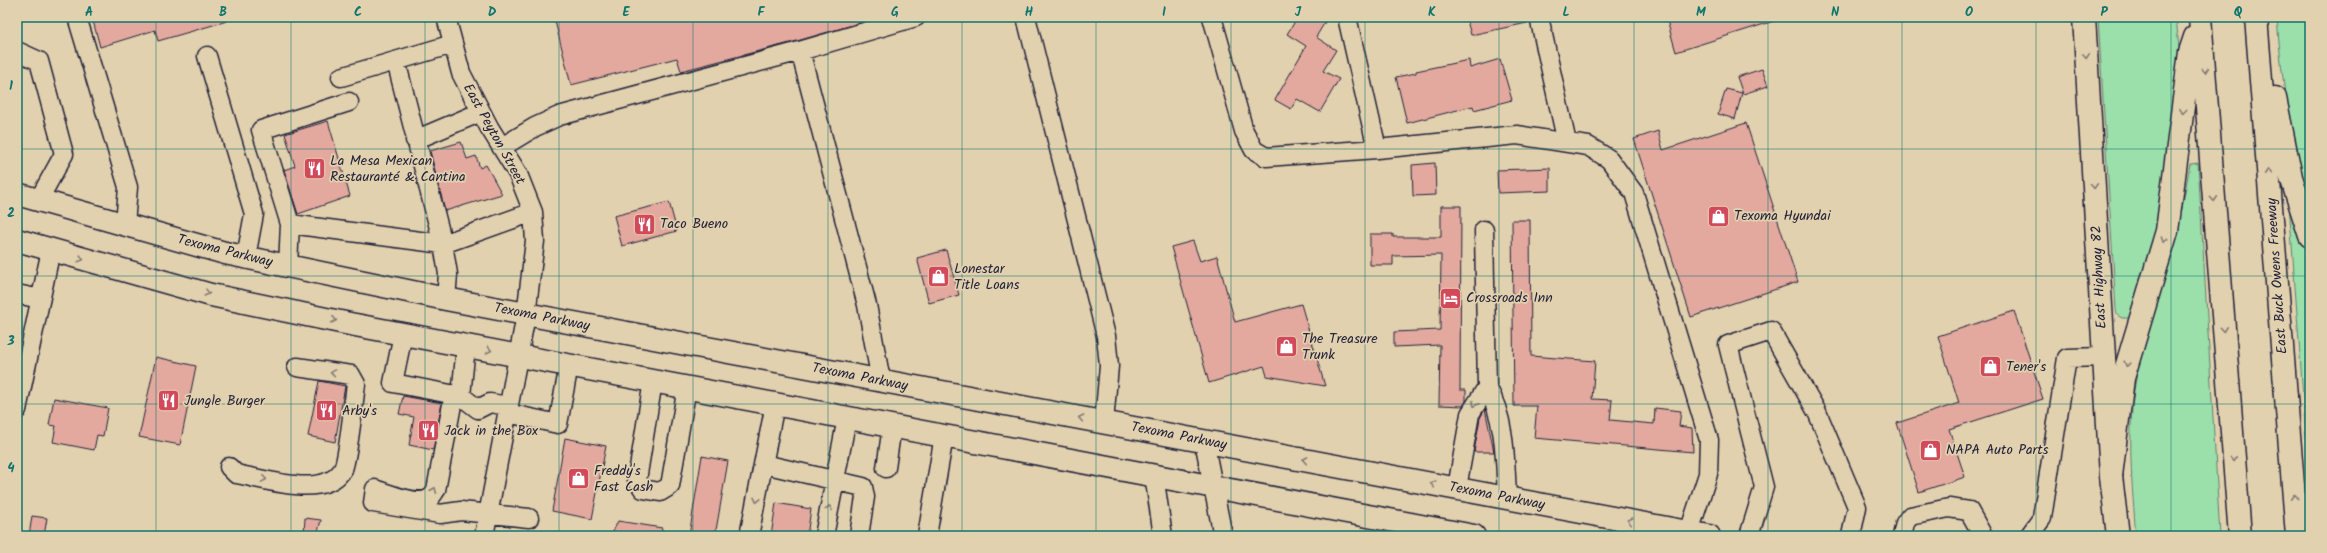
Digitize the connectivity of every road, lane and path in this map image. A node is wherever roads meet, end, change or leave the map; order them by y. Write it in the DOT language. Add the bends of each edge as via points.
graph roads {
  1 [pos="77,17"];
  2 [pos="446,17"];
  3 [pos="916,17"];
  4 [pos="1026,17"];
  5 [pos="1212,17"];
  6 [pos="1348,17"];
  7 [pos="1539,17"];
  8 [pos="2084,17"];
  9 [pos="2201,18"];
  10 [pos="2256,18"];
  11 [pos="453,44"];
  12 [pos="17,51"];
  13 [pos="793,53"];
  14 [pos="2260,53"];
  15 [pos="207,56"];
  16 [pos="396,61"];
  17 [pos="341,77"];
  18 [pos="349,102"];
  19 [pos="481,112"];
  20 [pos="415,140"];
  21 [pos="1567,143"];
  22 [pos="502,147"];
  23 [pos="1377,149"];
  24 [pos="17,194"];
  25 [pos="38,201"];
  26 [pos="533,212"];
  27 [pos="290,224"];
  28 [pos="125,225"];
  29 [pos="1484,230"];
  30 [pos="2310,236"];
  31 [pos="17,240"];
  32 [pos="443,244"];
  33 [pos="51,250"];
  34 [pos="246,257"];
  35 [pos="288,266"];
  36 [pos="17,294"];
  37 [pos="40,299"];
  38 [pos="446,299"];
  39 [pos="526,315"];
  40 [pos="403,334"];
  41 [pos="466,346"];
  42 [pos="518,355"];
  43 [pos="2104,357"];
  44 [pos="569,365"];
  45 [pos="297,367"];
  46 [pos="653,381"];
  47 [pos="881,381"];
  48 [pos="687,387"];
  49 [pos="1487,387"];
  50 [pos="457,395"];
  51 [pos="775,404"];
  52 [pos="508,409"];
  53 [pos="17,410"];
  54 [pos="847,418"];
  55 [pos="1104,422"];
  56 [pos="892,426"];
  57 [pos="944,436"];
  58 [pos="1204,441"];
  59 [pos="764,464"];
  60 [pos="229,467"];
  61 [pos="886,468"];
  62 [pos="1154,476"];
  63 [pos="834,479"];
  64 [pos="2112,484"];
  65 [pos="1212,486"];
  66 [pos="1457,488"];
  67 [pos="1507,498"];
  68 [pos="488,512"];
  69 [pos="529,518"];
  70 [pos="1699,534"];
  71 [pos="1466,535"];
  72 [pos="484,536"];
  73 [pos="749,536"];
  74 [pos="824,536"];
  75 [pos="859,536"];
  76 [pos="927,536"];
  77 [pos="1163,536"];
  78 [pos="1223,536"];
  79 [pos="1749,536"];
  80 [pos="1851,536"];
  81 [pos="1902,536"];
  82 [pos="1983,536"];
  83 [pos="2029,536"];
  84 [pos="2102,536"];
  85 [pos="2118,536"];
  86 [pos="2240,536"];
  87 [pos="2297,536"];
  1 -- 28 [label="street" via="128,187"];
  2 -- 11 [label="street, East Peyton Street"];
  3 -- 13 [label="street"];
  4 -- 55 [label="street" via="1106,336 1109,366"];
  5 -- 23 [label="street" via="1244,131 1254,150 1266,157"];
  6 -- 23 [label="street"];
  7 -- 21 [label="street"];
  8 -- 43 [label="main road, East Highway 82, one-way"];
  9 -- 64 [label="main road, one-way" via="2190,52 2167,231 2124,378"];
  9 -- 86 [label="main road, one-way"];
  10 -- 14 [label="main road, East Buck Owens Freeway"];
  11 -- 16 [label="street"];
  11 -- 19 [label="street, East Peyton Street" via="461,73"];
  12 -- 25 [label="street" via="39,61 64,154"];
  13 -- 22 [label="street" via="559,116"];
  13 -- 47 [label="street" via="802,58 867,305"];
  14 -- 30 [label="main road" via="2276,101 2292,177"];
  87 -- 14 [label="main road, East Buck Owens Freeway, one-way"];
  15 -- 34 [label="street" via="254,214"];
  16 -- 17 [label="street"];
  16 -- 20 [label="street"];
  18 -- 27 [label="street" via="261,130"];
  19 -- 20 [label="street"];
  19 -- 22 [label="street, East Peyton Street"];
  20 -- 32 [label="street"];
  21 -- 23 [label="street" via="1516,136"];
  21 -- 70 [label="street" via="1588,146 1609,159 1634,193 1709,440 1708,474"];
  22 -- 26 [label="street, East Peyton Street" via="518,174"];
  24 -- 25 [label="main road, Texoma Parkway"];
  25 -- 28 [label="main road, Texoma Parkway"];
  26 -- 32 [label="street"];
  26 -- 39 [label="street, East Peyton Street" via="535,241"];
  27 -- 32 [label="street"];
  27 -- 35 [label="street"];
  28 -- 34 [label="main road, Texoma Parkway"];
  29 -- 49 [label="street"];
  31 -- 33 [label="main road"];
  32 -- 38 [label="street" via="448,274"];
  33 -- 37 [label="street"];
  33 -- 40 [label="main road, one-way" via="211,295"];
  34 -- 35 [label="main road, Texoma Parkway"];
  35 -- 38 [label="main road, Texoma Parkway"];
  36 -- 37 [label="street"];
  37 -- 53 [label="street"];
  38 -- 39 [label="main road, Texoma Parkway"];
  39 -- 42 [label="street, East Peyton Street"];
  39 -- 47 [label="main road, Texoma Parkway"];
  40 -- 41 [label="main road"];
  40 -- 50 [label="street" via="393,383"];
  41 -- 42 [label="main road, one-way"];
  41 -- 50 [label="street"];
  42 -- 44 [label="main road"];
  42 -- 52 [label="street, East Peyton Street"];
  43 -- 64 [label="main road, East Highway 82"];
  43 -- 83 [label="street" via="2067,358 2042,518"];
  44 -- 46 [label="main road"];
  44 -- 52 [label="street" via="558,424"];
  60 -- 45 [label="street, one-way" via="236,474 304,486 321,485 334,480 344,468 356,384 351,375"];
  46 -- 48 [label="main road"];
  46 -- 48 [label="street" via="637,480 643,489 660,492 670,486"];
  55 -- 47 [label="main road, Texoma Parkway, one-way"];
  48 -- 51 [label="main road"];
  49 -- 66 [label="street, one-way" via="1470,414"];
  49 -- 67 [label="street" via="1494,399 1503,430"];
  50 -- 52 [label="street" via="478,409 490,404"];
  68 -- 50 [label="street, one-way" via="461,511 440,514 373,502 375,489 407,498 430,498 436,490"];
  51 -- 54 [label="main road"];
  51 -- 59 [label="street"];
  52 -- 68 [label="street, East Peyton Street"];
  54 -- 56 [label="main road"];
  54 -- 63 [label="street"];
  55 -- 58 [label="main road, Texoma Parkway"];
  56 -- 57 [label="main road"];
  56 -- 61 [label="street"];
  57 -- 62 [label="main road"];
  57 -- 76 [label="street"];
  58 -- 65 [label="street"];
  66 -- 58 [label="main road, Texoma Parkway, one-way"];
  59 -- 63 [label="street"];
  59 -- 73 [label="street, one-way"];
  62 -- 65 [label="main road"];
  62 -- 77 [label="street"];
  74 -- 63 [label="street, one-way"];
  63 -- 75 [label="street" via="863,487 865,497"];
  64 -- 84 [label="main road" via="2107,524"];
  64 -- 85 [label="main road, East Highway 82"];
  65 -- 71 [label="main road"];
  65 -- 78 [label="street"];
  66 -- 67 [label="main road, Texoma Parkway"];
  70 -- 67 [label="main road, Texoma Parkway, one-way"];
  68 -- 69 [label="street"];
  68 -- 72 [label="street, East Peyton Street"];
  79 -- 80 [label="street" via="1764,487 1728,345 1771,332 1817,412 1857,507"];
  81 -- 82 [label="street" via="1904,523 1910,516 1949,508 1970,511"];
}
